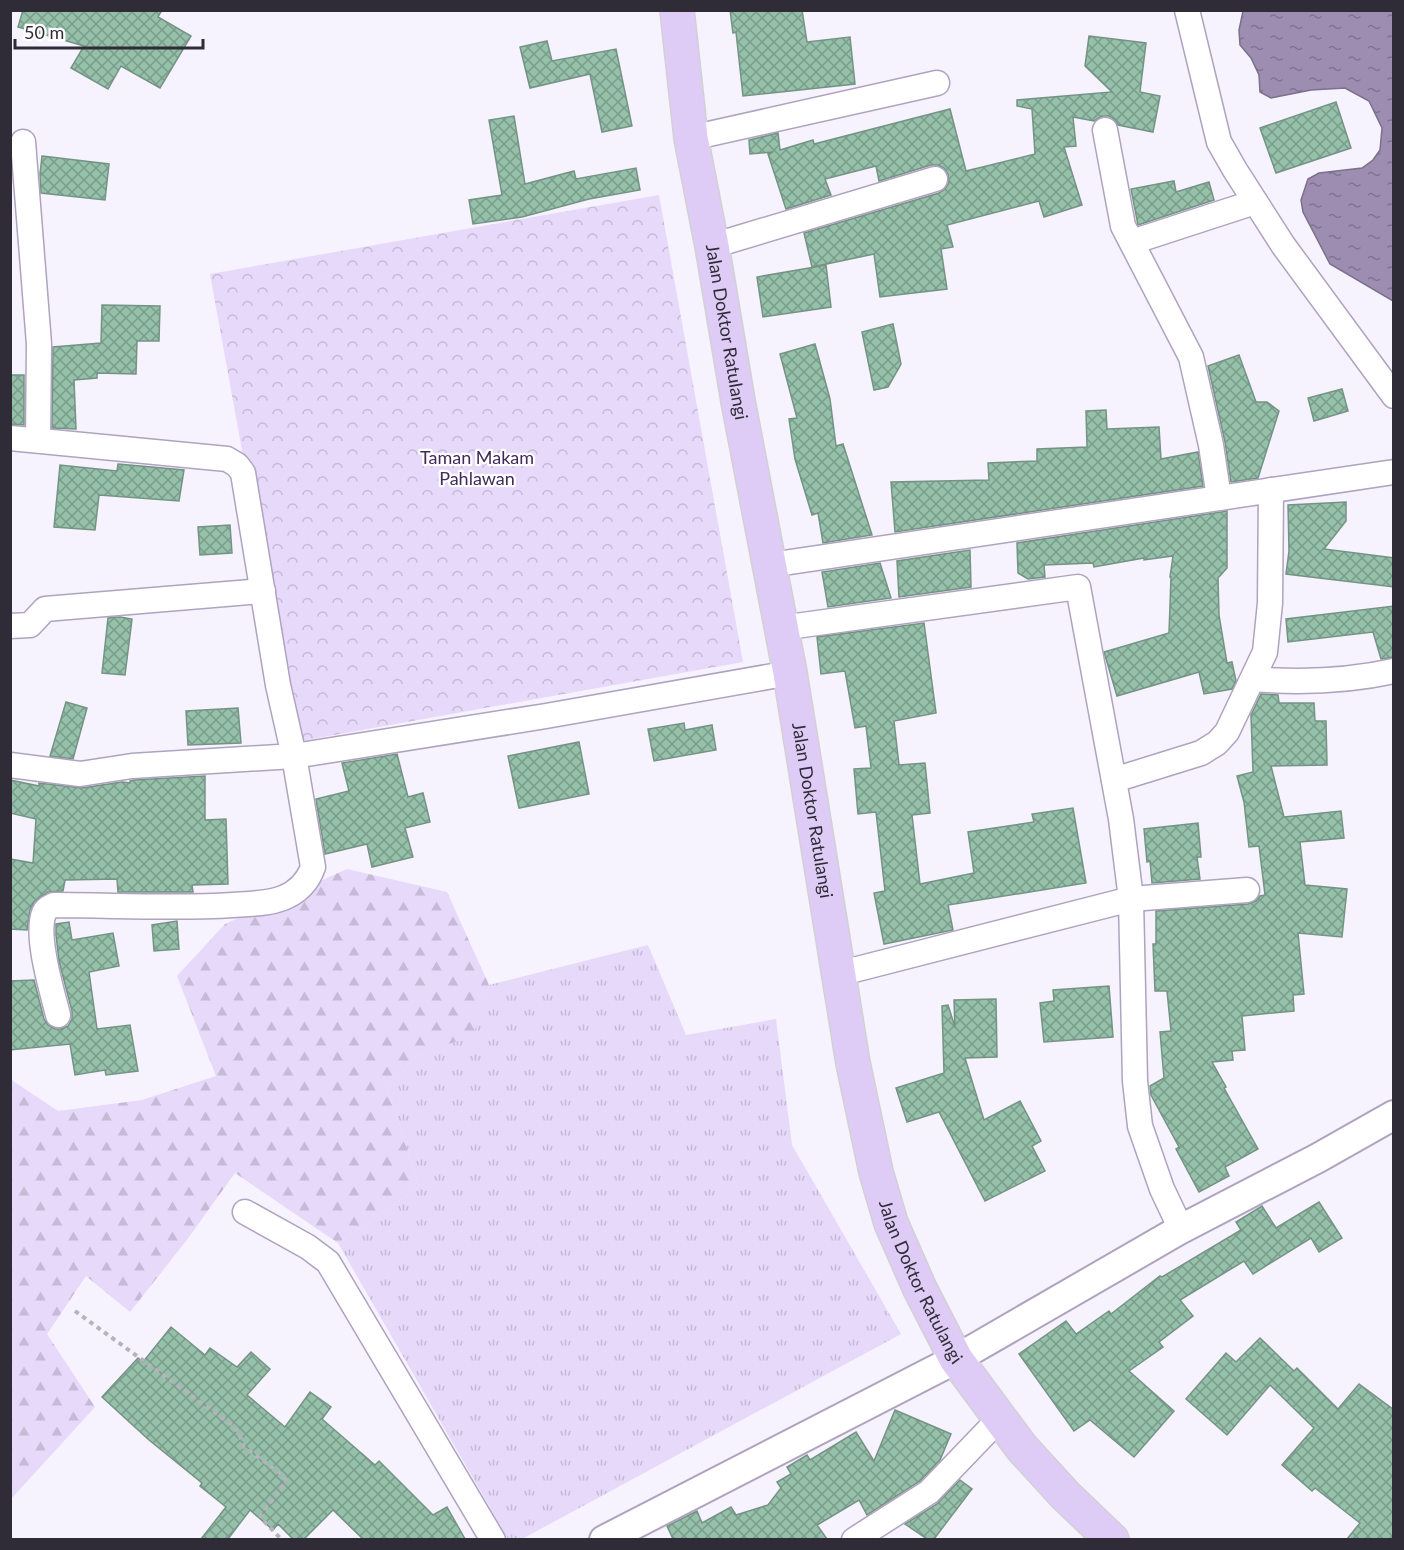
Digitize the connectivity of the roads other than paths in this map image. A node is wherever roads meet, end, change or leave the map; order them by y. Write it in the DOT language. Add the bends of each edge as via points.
graph roads {
  1 [pos="677,10"];
  2 [pos="1187,10"];
  3 [pos="938,83"];
  4 [pos="1105,130"];
  5 [pos="692,138"];
  6 [pos="22,142"];
  7 [pos="935,179"];
  8 [pos="1255,202"];
  9 [pos="1132,242"];
  10 [pos="712,246"];
  11 [pos="1394,396"];
  12 [pos="10,438"];
  13 [pos="38,440"];
  14 [pos="1394,472"];
  15 [pos="1271,490"];
  16 [pos="1219,498"];
  17 [pos="770,565"];
  18 [pos="263,591"];
  19 [pos="10,626"];
  20 [pos="782,628"];
  21 [pos="1394,672"];
  22 [pos="790,673"];
  23 [pos="1253,679"];
  24 [pos="294,756"];
  25 [pos="10,765"];
  26 [pos="1114,780"];
  27 [pos="1247,890"];
  28 [pos="1131,899"];
  29 [pos="838,974"];
  30 [pos="58,1015"];
  31 [pos="1394,1114"];
  32 [pos="245,1212"];
  33 [pos="1181,1229"];
  34 [pos="956,1359"];
  35 [pos="1000,1418"];
  36 [pos="494,1539"];
  37 [pos="604,1539"];
  38 [pos="854,1539"];
  39 [pos="1112,1539"];
  1 -- 5 [label="highway, Jalan Doktor Ratulangi"];
  2 -- 8 [label="street" via="1220,142"];
  3 -- 5 [label="street"];
  4 -- 9 [label="street" via="1123,226"];
  5 -- 10 [label="highway, Jalan Doktor Ratulangi"];
  6 -- 13 [label="street" via="39,344"];
  7 -- 10 [label="street"];
  8 -- 9 [label="street"];
  8 -- 11 [label="street"];
  9 -- 16 [label="street" via="1191,357"];
  10 -- 17 [label="highway, Jalan Doktor Ratulangi"];
  12 -- 13 [label="street"];
  13 -- 18 [label="street" via="227,459 237,465 243,473"];
  14 -- 15 [label="street"];
  15 -- 16 [label="street"];
  15 -- 23 [label="street" via="1269,624 1265,652"];
  16 -- 17 [label="street"];
  17 -- 20 [label="highway, Jalan Doktor Ratulangi"];
  18 -- 19 [label="street" via="45,609 30,625"];
  18 -- 24 [label="street"];
  20 -- 22 [label="highway, Jalan Doktor Ratulangi"];
  20 -- 26 [label="street" via="1078,587"];
  21 -- 23 [label="street" via="1290,682"];
  22 -- 24 [label="street"];
  22 -- 29 [label="highway, Jalan Doktor Ratulangi"];
  23 -- 26 [label="street" via="1227,732 1216,743 1201,753"];
  24 -- 25 [label="street" via="132,766 80,774"];
  24 -- 30 [label="street" via="313,867 308,880 283,898 266,902 47,908 42,927 44,951"];
  26 -- 28 [label="street"];
  27 -- 28 [label="street"];
  28 -- 29 [label="street"];
  28 -- 33 [label="street" via="1135,1081 1140,1126 1162,1190"];
  29 -- 34 [label="highway, Jalan Doktor Ratulangi" via="876,1172 891,1223"];
  31 -- 33 [label="street"];
  32 -- 36 [label="street" via="328,1262"];
  33 -- 34 [label="street"];
  34 -- 35 [label="highway, Jalan Doktor Ratulangi"];
  34 -- 37 [label="street"];
  35 -- 38 [label="street" via="929,1492"];
  35 -- 39 [label="highway, Jalan Doktor Ratulangi" via="1065,1495"];
}
